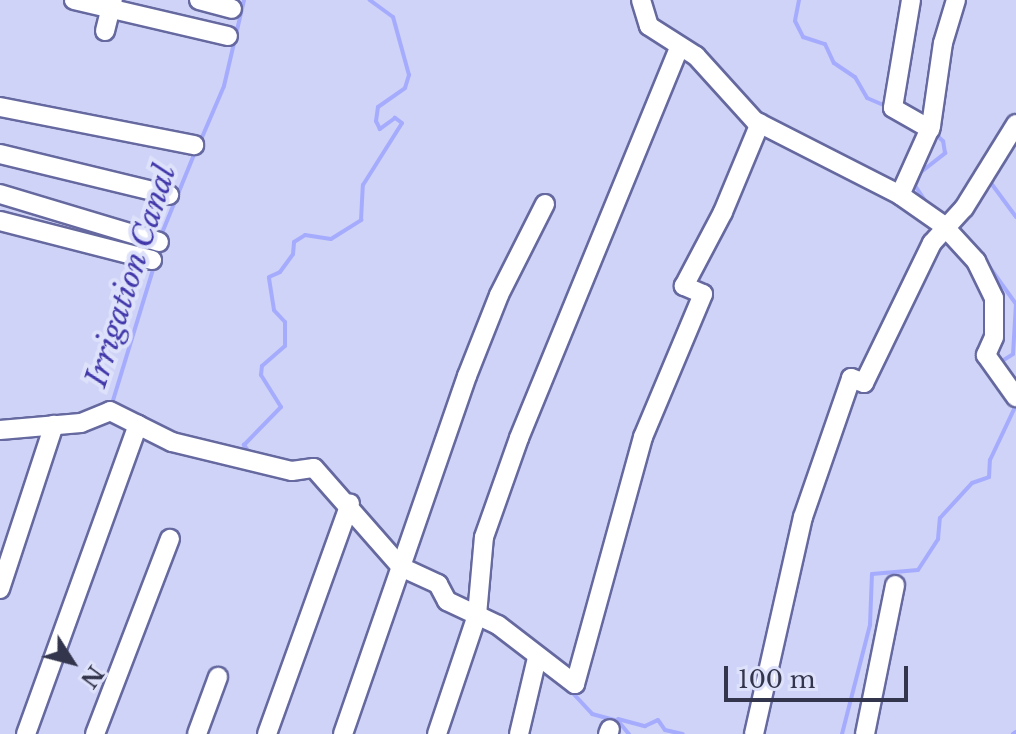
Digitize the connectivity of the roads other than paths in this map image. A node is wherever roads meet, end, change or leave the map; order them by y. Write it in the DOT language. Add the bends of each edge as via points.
graph roads {
  1 [pos="74,0"];
  2 [pos="199,0"];
  3 [pos="641,0"];
  4 [pos="911,0"];
  5 [pos="956,0"];
  6 [pos="112,3"];
  7 [pos="232,9"];
  8 [pos="105,31"];
  9 [pos="228,36"];
  10 [pos="679,47"];
  11 [pos="0,107"];
  12 [pos="760,123"];
  13 [pos="1016,124"];
  14 [pos="930,129"];
  15 [pos="194,145"];
  16 [pos="0,154"];
  17 [pos="0,194"];
  18 [pos="169,195"];
  19 [pos="900,195"];
  20 [pos="545,204"];
  21 [pos="0,221"];
  22 [pos="943,225"];
  23 [pos="159,242"];
  24 [pos="152,260"];
  25 [pos="1016,397"];
  26 [pos="54,425"];
  27 [pos="138,425"];
  28 [pos="0,430"];
  29 [pos="350,504"];
  30 [pos="170,539"];
  31 [pos="401,567"];
  32 [pos="895,585"];
  33 [pos="0,589"];
  34 [pos="477,615"];
  35 [pos="537,658"];
  36 [pos="218,677"];
  37 [pos="26,734"];
  38 [pos="95,734"];
  39 [pos="197,734"];
  40 [pos="267,734"];
  41 [pos="343,734"];
  42 [pos="437,734"];
  43 [pos="519,734"];
  44 [pos="754,734"];
  45 [pos="865,734"];
  1 -- 6 [label="street"];
  2 -- 7 [label="street"];
  3 -- 10 [label="street" via="649,26"];
  4 -- 14 [label="street" via="893,108"];
  5 -- 14 [label="street" via="943,43"];
  6 -- 8 [label="street"];
  6 -- 9 [label="street"];
  10 -- 12 [label="street" via="696,56"];
  10 -- 34 [label="street" via="509,466 484,537"];
  11 -- 15 [label="street"];
  12 -- 19 [label="street"];
  12 -- 35 [label="street" via="723,212 684,286 703,294 643,437 575,684"];
  13 -- 22 [label="street" via="964,208"];
  14 -- 19 [label="street"];
  16 -- 18 [label="street"];
  17 -- 23 [label="street"];
  19 -- 22 [label="street"];
  20 -- 31 [label="street" via="499,295"];
  21 -- 24 [label="street"];
  22 -- 25 [label="street" via="976,261 994,298 994,337 986,355"];
  22 -- 44 [label="street" via="864,383 851,378 803,517"];
  26 -- 27 [label="street" via="81,423 110,411"];
  26 -- 28 [label="street"];
  26 -- 33 [label="street"];
  27 -- 29 [label="street" via="172,442 292,471 314,468"];
  27 -- 37 [label="street"];
  29 -- 31 [label="street"];
  29 -- 40 [label="street"];
  30 -- 38 [label="street"];
  31 -- 34 [label="street" via="438,584 447,601"];
  31 -- 41 [label="street"];
  32 -- 45 [label="street"];
  34 -- 35 [label="street"];
  34 -- 42 [label="street"];
  35 -- 43 [label="street"];
  36 -- 39 [label="street"];
}
